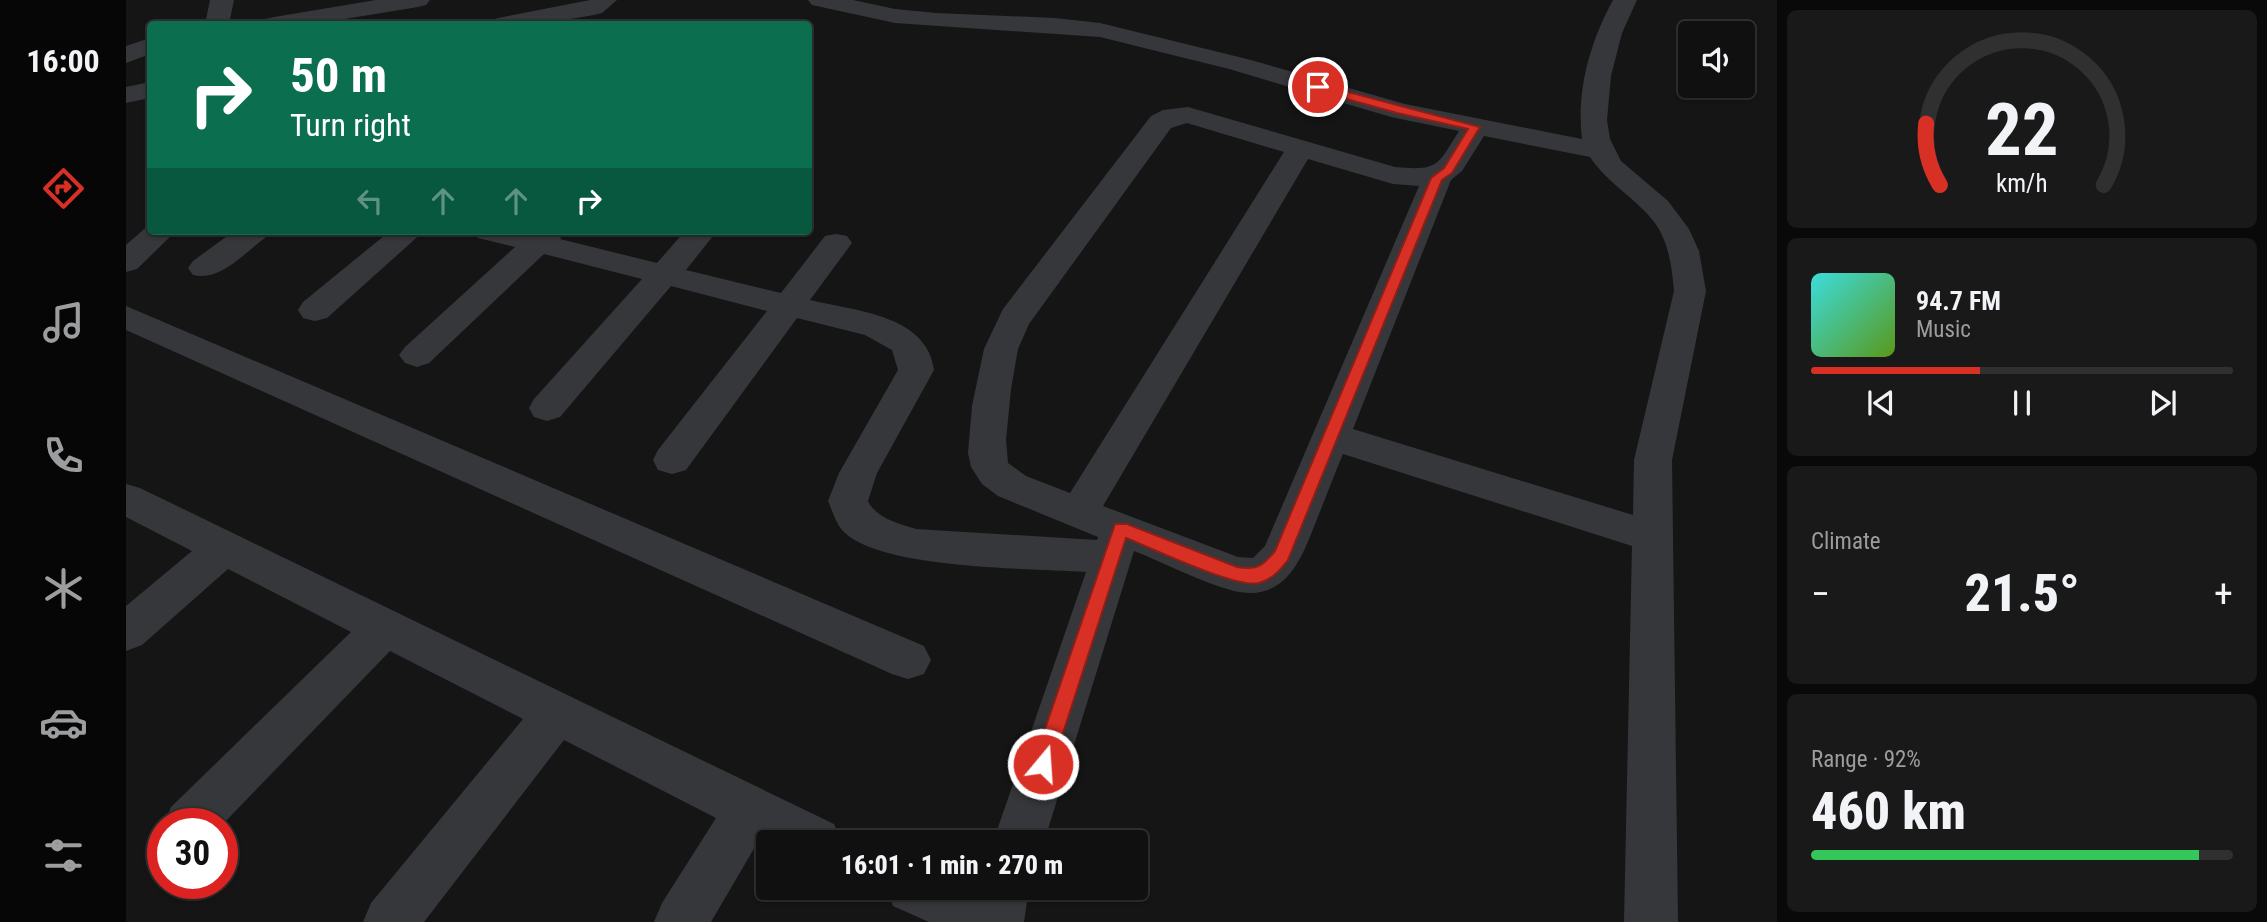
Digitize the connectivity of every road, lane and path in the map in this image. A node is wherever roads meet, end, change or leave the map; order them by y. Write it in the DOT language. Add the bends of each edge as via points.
graph roads {
  1 [pos="222,0"];
  2 [pos="418,0"];
  3 [pos="492,0"];
  4 [pos="605,0"];
  5 [pos="820,0"];
  6 [pos="1625,0"];
  7 [pos="342,6"];
  8 [pos="218,21"];
  9 [pos="285,21"];
  10 [pos="500,21"];
  11 [pos="518,21"];
  12 [pos="147,47"];
  13 [pos="126,55"];
  14 [pos="147,91"];
  15 [pos="126,95"];
  16 [pos="1597,126"];
  17 [pos="1475,127"];
  18 [pos="1300,148"];
  19 [pos="1437,178"];
  20 [pos="156,235"];
  21 [pos="249,235"];
  22 [pos="404,235"];
  23 [pos="526,235"];
  24 [pos="698,235"];
  25 [pos="545,237"];
  26 [pos="836,243"];
  27 [pos="126,262"];
  28 [pos="204,268"];
  29 [pos="663,274"];
  30 [pos="790,306"];
  31 [pos="315,310"];
  32 [pos="126,317"];
  33 [pos="416,355"];
  34 [pos="547,408"];
  35 [pos="1331,436"];
  36 [pos="672,460"];
  37 [pos="126,499"];
  38 [pos="1079,512"];
  39 [pos="1653,537"];
  40 [pos="1116,543"];
  41 [pos="224,548"];
  42 [pos="385,627"];
  43 [pos="126,632"];
  44 [pos="908,660"];
  45 [pos="557,713"];
  46 [pos="206,808"];
  47 [pos="750,809"];
  48 [pos="792,830"];
  49 [pos="1022,830"];
  50 [pos="941,900"];
  51 [pos="1001,900"];
  52 [pos="390,922"];
  53 [pos="681,922"];
  54 [pos="989,922"];
  55 [pos="997,922"];
  56 [pos="1651,922"];
  1 -- 8 [label="street"];
  2 -- 7 [label="street"];
  3 -- 10 [label="street"];
  4 -- 11 [label="street" via="594,8"];
  5 -- 17 [label="street" via="923,19 1100,30"];
  6 -- 16 [label="street" via="1604,46"];
  7 -- 9 [label="street"];
  12 -- 13 [label="street"];
  14 -- 15 [label="street"];
  16 -- 17 [label="street"];
  16 -- 39 [label="street" via="1618,175 1651,202 1678,234 1688,263 1690,291 1653,460"];
  17 -- 19 [label="street" via="1448,171"];
  18 -- 19 [label="street" via="1394,175"];
  18 -- 38 [label="street"];
  18 -- 38 [label="street" via="1188,116 1161,122 1020,309 1000,350 987,446 989,464 1012,486"];
  19 -- 35 [label="street"];
  20 -- 27 [label="street"];
  21 -- 28 [label="street"];
  22 -- 31 [label="street"];
  23 -- 25 [label="street"];
  24 -- 29 [label="street"];
  25 -- 29 [label="street"];
  25 -- 33 [label="street"];
  26 -- 30 [label="street"];
  29 -- 30 [label="street"];
  29 -- 34 [label="street"];
  30 -- 36 [label="street"];
  30 -- 40 [label="street" via="876,327 903,339 915,354 916,370 848,501 857,520 883,535 916,545"];
  32 -- 44 [label="street"];
  35 -- 39 [label="street"];
  35 -- 40 [label="street" via="1282,555 1270,570 1256,577"];
  37 -- 41 [label="street"];
  38 -- 40 [label="street"];
  39 -- 56 [label="street"];
  40 -- 49 [label="street"];
  41 -- 42 [label="street"];
  41 -- 43 [label="street"];
  42 -- 45 [label="street"];
  42 -- 46 [label="street"];
  45 -- 47 [label="street"];
  45 -- 52 [label="street"];
  47 -- 48 [label="street"];
  47 -- 53 [label="street"];
  50 -- 54 [label="street"];
  51 -- 55 [label="street"];
}
